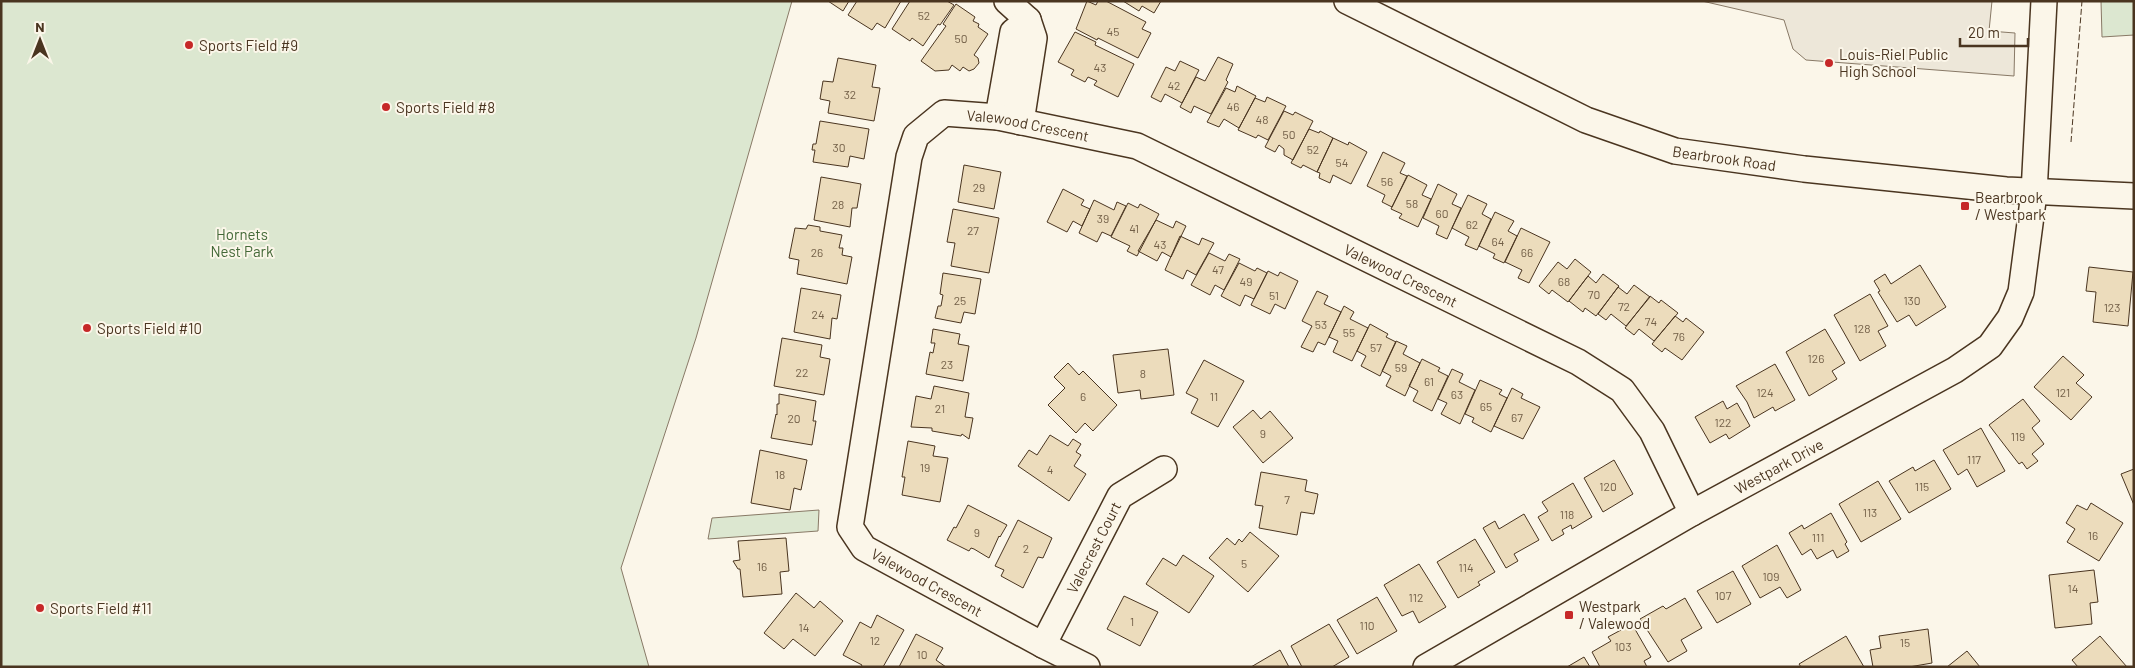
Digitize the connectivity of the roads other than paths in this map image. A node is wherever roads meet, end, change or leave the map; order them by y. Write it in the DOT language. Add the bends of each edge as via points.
graph roads {
  1 [pos="1007,1"];
  2 [pos="1347,1"];
  3 [pos="2044,1"];
  4 [pos="1010,120"];
  5 [pos="2034,193"];
  6 [pos="2134,196"];
  7 [pos="1164,469"];
  8 [pos="1692,513"];
  9 [pos="1043,645"];
  10 [pos="1087,667"];
  11 [pos="1426,667"];
  1 -- 4 [label="street" via="1028,20 1014,32"];
  2 -- 5 [label="street, Bearbrook Road" via="1586,120 1676,151 1804,169"];
  3 -- 5 [label="street, Westpark Drive"];
  4 -- 8 [label="street, Valewood Crescent" via="1137,146 1578,362 1622,390 1652,431"];
  4 -- 9 [label="street, Valewood Crescent" via="944,113 916,136 909,157 850,527 864,548"];
  5 -- 6 [label="street, Bearbrook Road"];
  5 -- 8 [label="street, Westpark Drive" via="2021,292 2010,318 1990,346 1956,370"];
  7 -- 9 [label="street, Valecrest Court" via="1120,496"];
  8 -- 11 [label="street, Westpark Drive"];
  9 -- 10 [label="street, Valewood Crescent"];
}
